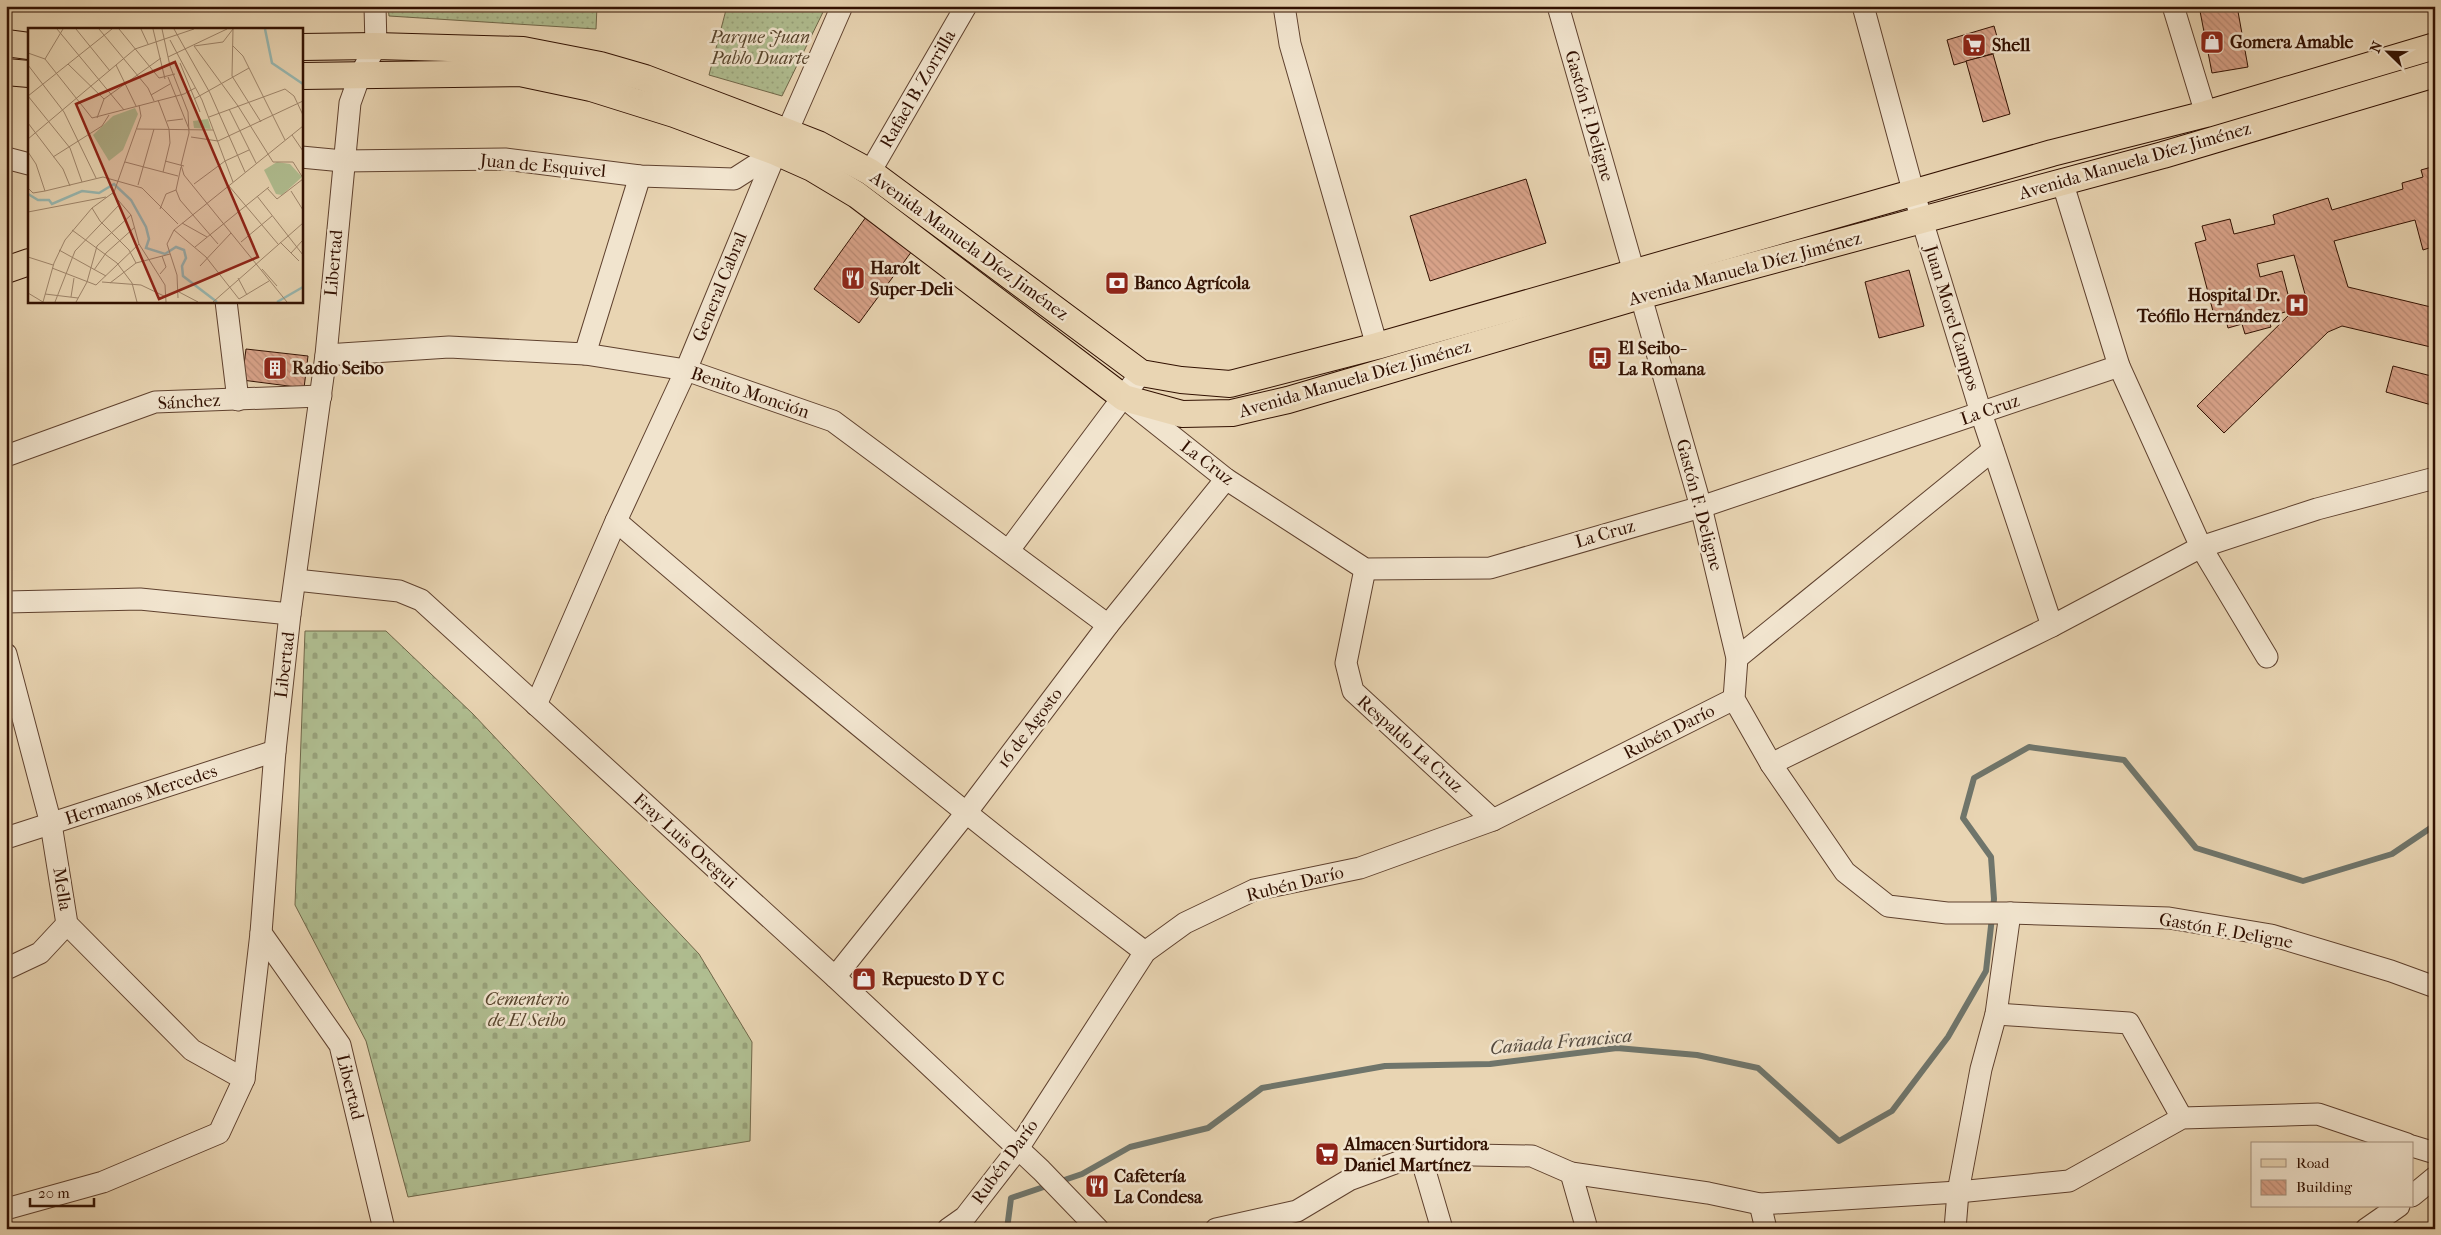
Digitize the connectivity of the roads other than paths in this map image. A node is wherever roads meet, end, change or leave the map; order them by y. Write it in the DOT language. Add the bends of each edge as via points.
graph roads {
  1 [pos="375,6"];
  2 [pos="842,6"];
  3 [pos="966,6"];
  4 [pos="1284,6"];
  5 [pos="1558,6"];
  6 [pos="1863,6"];
  7 [pos="2173,6"];
  8 [pos="6,43"];
  9 [pos="28,46"];
  10 [pos="376,46"];
  11 [pos="2435,46"];
  12 [pos="302,47"];
  13 [pos="6,72"];
  14 [pos="2342,72"];
  15 [pos="28,74"];
  16 [pos="2435,74"];
  17 [pos="360,75"];
  18 [pos="302,76"];
  19 [pos="2350,100"];
  20 [pos="2206,114"];
  21 [pos="782,142"];
  22 [pos="302,157"];
  23 [pos="6,158"];
  24 [pos="343,161"];
  25 [pos="28,164"];
  26 [pos="870,172"];
  27 [pos="640,176"];
  28 [pos="2062,181"];
  29 [pos="1914,194"];
  30 [pos="1924,221"];
  31 [pos="28,262"];
  32 [pos="6,270"];
  33 [pos="1637,284"];
  34 [pos="226,302"];
  35 [pos="1378,346"];
  36 [pos="326,354"];
  37 [pos="585,354"];
  38 [pos="2119,366"];
  39 [pos="686,370"];
  40 [pos="1141,373"];
  41 [pos="321,396"];
  42 [pos="1124,398"];
  43 [pos="238,400"];
  44 [pos="1981,413"];
  45 [pos="1993,450"];
  46 [pos="6,456"];
  47 [pos="2435,478"];
  48 [pos="1226,480"];
  49 [pos="1701,507"];
  50 [pos="616,521"];
  51 [pos="2201,547"];
  52 [pos="1009,550"];
  53 [pos="1365,569"];
  54 [pos="296,580"];
  55 [pos="6,602"];
  56 [pos="290,614"];
  57 [pos="1108,625"];
  58 [pos="2052,626"];
  59 [pos="6,654"];
  60 [pos="2267,657"];
  61 [pos="1737,658"];
  62 [pos="1734,699"];
  63 [pos="536,705"];
  64 [pos="275,751"];
  65 [pos="1771,764"];
  66 [pos="966,813"];
  67 [pos="1493,820"];
  68 [pos="51,824"];
  69 [pos="6,838"];
  70 [pos="2010,913"];
  71 [pos="67,924"];
  72 [pos="261,933"];
  73 [pos="1145,952"];
  74 [pos="6,970"];
  75 [pos="835,977"];
  76 [pos="2435,987"];
  77 [pos="1996,1014"];
  78 [pos="244,1079"];
  79 [pos="2182,1118"];
  80 [pos="2401,1142"];
  81 [pos="2414,1147"];
  82 [pos="1017,1150"];
  83 [pos="2435,1153"];
  84 [pos="1420,1154"];
  85 [pos="1571,1173"];
  86 [pos="2435,1177"];
  87 [pos="1958,1192"];
  88 [pos="2414,1194"];
  89 [pos="1760,1204"];
  90 [pos="2396,1208"];
  91 [pos="6,1209"];
  92 [pos="1256,1224"];
  93 [pos="384,1229"];
  94 [pos="948,1229"];
  95 [pos="1098,1229"];
  96 [pos="1216,1229"];
  97 [pos="1442,1229"];
  98 [pos="1587,1229"];
  99 [pos="1766,1229"];
  100 [pos="1955,1229"];
  101 [pos="2366,1229"];
  1 -- 10 [label="street"];
  2 -- 21 [label="street, General Cabral"];
  3 -- 26 [label="street, Rafael B. Zorrilla"];
  4 -- 35 [label="street" via="1290,44"];
  5 -- 33 [label="street, Gastón F. Deligne"];
  6 -- 29 [label="street, Juan Morel Campos"];
  7 -- 20 [label="street"];
  8 -- 9 [label="main road"];
  10 -- 12 [label="main road, Avenida Manuela Díez Jiménez"];
  10 -- 17 [label="street, Libertad"];
  10 -- 21 [label="main road, Avenida Manuela Díez Jiménez" via="523,50 590,63 645,78"];
  11 -- 14 [label="main road, Avenida Manuela Díez Jiménez"];
  13 -- 15 [label="main road"];
  14 -- 19 [label="main road"];
  14 -- 20 [label="main road, Avenida Manuela Díez Jiménez"];
  16 -- 19 [label="main road, Avenida Manuela Díez Jiménez"];
  17 -- 18 [label="main road, Avenida Manuela Díez Jiménez"];
  17 -- 21 [label="main road, Avenida Manuela Díez Jiménez" via="520,73 600,91"];
  17 -- 24 [label="street, Libertad" via="350,103"];
  19 -- 28 [label="main road, Avenida Manuela Díez Jiménez"];
  20 -- 29 [label="main road, Avenida Manuela Díez Jiménez" via="2062,150"];
  21 -- 26 [label="main road, Avenida Manuela Díez Jiménez" via="818,144"];
  21 -- 27 [label="street, Juan de Esquivel" via="734,179"];
  21 -- 39 [label="street, General Cabral"];
  21 -- 42 [label="main road, Avenida Manuela Díez Jiménez" via="812,168 857,195"];
  22 -- 24 [label="street, Juan de Esquivel"];
  23 -- 25 [label="street"];
  24 -- 27 [label="street, Juan de Esquivel" via="505,159"];
  24 -- 36 [label="street, Libertad"];
  26 -- 40 [label="main road, Avenida Manuela Díez Jiménez"];
  27 -- 37 [label="street"];
  28 -- 30 [label="main road, Avenida Manuela Díez Jiménez"];
  28 -- 38 [label="street"];
  29 -- 30 [label="street, Juan Morel Campos"];
  29 -- 33 [label="main road, Avenida Manuela Díez Jiménez"];
  30 -- 33 [label="main road, Avenida Manuela Díez Jiménez"];
  30 -- 44 [label="street, Juan Morel Campos"];
  31 -- 32 [label="main road"];
  33 -- 35 [label="main road, Avenida Manuela Díez Jiménez"];
  33 -- 42 [label="main road, Avenida Manuela Díez Jiménez" via="1288,400 1232,413 1182,414"];
  33 -- 49 [label="street, Gastón F. Deligne"];
  34 -- 43 [label="street"];
  35 -- 40 [label="main road, Avenida Manuela Díez Jiménez" via="1230,384"];
  36 -- 37 [label="street, Benito Monción" via="449,348"];
  36 -- 41 [label="street, Libertad"];
  37 -- 39 [label="street, Benito Monción"];
  38 -- 44 [label="street, La Cruz"];
  38 -- 51 [label="street"];
  39 -- 50 [label="street, General Cabral"];
  39 -- 52 [label="street, Benito Monción" via="833,421"];
  40 -- 42 [label="street"];
  41 -- 43 [label="street, Sánchez"];
  41 -- 54 [label="street, Libertad"];
  42 -- 48 [label="street, La Cruz"];
  42 -- 52 [label="street"];
  43 -- 46 [label="street, Sánchez" via="155,402"];
  44 -- 45 [label="street, Juan Morel Campos"];
  44 -- 49 [label="street, La Cruz"];
  45 -- 58 [label="street, Juan Morel Campos"];
  45 -- 61 [label="street"];
  47 -- 51 [label="street" via="2317,509"];
  48 -- 53 [label="street, La Cruz"];
  48 -- 57 [label="street, 16 de Agosto"];
  49 -- 53 [label="street, La Cruz" via="1490,568"];
  49 -- 61 [label="street, Gastón F. Deligne"];
  50 -- 63 [label="street, General Cabral"];
  50 -- 66 [label="street" via="785,667"];
  51 -- 58 [label="street"];
  51 -- 60 [label="street"];
  52 -- 57 [label="street, Benito Monción"];
  53 -- 67 [label="street, Respaldo La Cruz" via="1346,663 1352,691"];
  54 -- 56 [label="street, Libertad"];
  54 -- 63 [label="street, Fray Luis Oregui" via="400,591 421,600"];
  55 -- 56 [label="street" via="140,600"];
  56 -- 64 [label="street, Libertad"];
  57 -- 66 [label="street, 16 de Agosto"];
  58 -- 65 [label="street"];
  59 -- 68 [label="street, Mella"];
  61 -- 62 [label="street, Gastón F. Deligne"];
  62 -- 65 [label="street"];
  62 -- 67 [label="street, Rubén Darío"];
  63 -- 75 [label="street, Fray Luis Oregui"];
  64 -- 68 [label="street, Hermanos Mercedes"];
  64 -- 72 [label="street, Libertad"];
  65 -- 70 [label="street, Gastón F. Deligne" via="1845,872 1888,906 1947,914"];
  66 -- 73 [label="street"];
  66 -- 75 [label="street, 16 de Agosto"];
  67 -- 73 [label="street, Rubén Darío" via="1360,868 1254,890 1185,923"];
  68 -- 69 [label="street, Hermanos Mercedes"];
  68 -- 71 [label="street, Mella"];
  70 -- 76 [label="street, Gastón F. Deligne" via="2169,918 2271,936 2391,970"];
  70 -- 77 [label="street"];
  71 -- 74 [label="street" via="40,953"];
  71 -- 78 [label="street, Mella" via="192,1050"];
  72 -- 78 [label="street"];
  72 -- 93 [label="street, Libertad" via="340,1045"];
  73 -- 82 [label="street, Rubén Darío"];
  75 -- 82 [label="street, Fray Luis Oregui"];
  77 -- 79 [label="street" via="2129,1023"];
  77 -- 87 [label="street" via="1981,1069"];
  78 -- 91 [label="street" via="219,1133 103,1182"];
  79 -- 80 [label="street" via="2318,1114"];
  79 -- 87 [label="street" via="2070,1181"];
  81 -- 83 [label="street"];
  82 -- 94 [label="street, Rubén Darío" via="965,1217"];
  82 -- 95 [label="street, Fray Luis Oregui"];
  84 -- 85 [label="street" via="1532,1156"];
  84 -- 92 [label="street" via="1349,1180 1297,1211"];
  84 -- 97 [label="street"];
  85 -- 89 [label="street"];
  85 -- 98 [label="street"];
  86 -- 88 [label="street"];
  87 -- 89 [label="street"];
  87 -- 100 [label="street"];
  89 -- 99 [label="street"];
  90 -- 101 [label="street"];
  92 -- 96 [label="street"];
}
